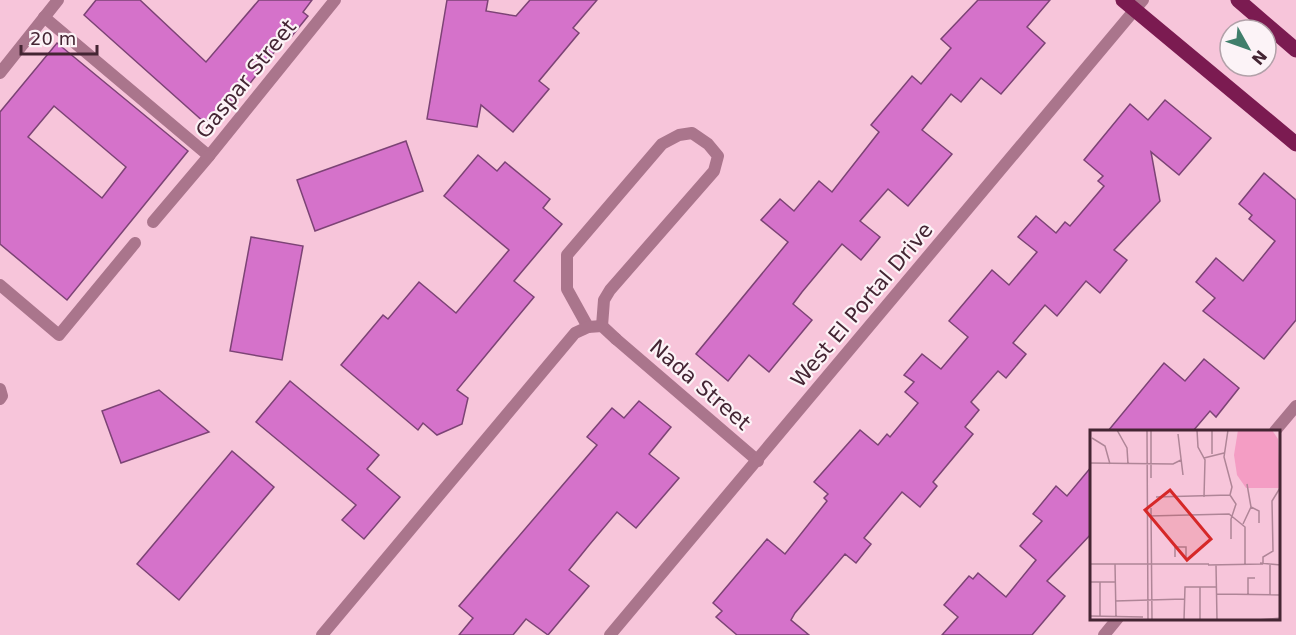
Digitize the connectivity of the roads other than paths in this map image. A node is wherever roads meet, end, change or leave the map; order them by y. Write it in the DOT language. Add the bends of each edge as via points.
graph roads {
  1 [pos="58,0"];
  2 [pos="335,0"];
  3 [pos="1238,0"];
  4 [pos="1133,3"];
  5 [pos="44,17"];
  6 [pos="1296,50"];
  7 [pos="0,72"];
  8 [pos="1296,144"];
  9 [pos="209,156"];
  10 [pos="153,222"];
  11 [pos="135,243"];
  12 [pos="0,285"];
  13 [pos="602,326"];
  14 [pos="588,327"];
  15 [pos="0,389"];
  16 [pos="0,399"];
  17 [pos="1296,406"];
  18 [pos="1276,430"];
  19 [pos="758,461"];
  20 [pos="1116,620"];
  21 [pos="322,635"];
  22 [pos="610,635"];
  23 [pos="1104,635"];
  1 -- 5 [label="street"];
  2 -- 9 [label="street, Gaspar Street"];
  3 -- 6 [label="main road"];
  4 -- 8 [label="main road"];
  4 -- 19 [label="street, West El Portal Drive"];
  5 -- 7 [label="street"];
  5 -- 9 [label="street, Gaspar Street"];
  9 -- 10 [label="street"];
  11 -- 12 [label="street" via="59,335"];
  13 -- 14 [label="street"];
  13 -- 14 [label="street" via="604,300 610,290 714,171 718,156 692,133 662,144 567,255 567,289"];
  13 -- 19 [label="street, Nada Street"];
  14 -- 21 [label="street" via="575,333"];
  15 -- 16 [label="street"];
  17 -- 18 [label="street"];
  19 -- 22 [label="street, West El Portal Drive"];
  20 -- 23 [label="street"];
}
